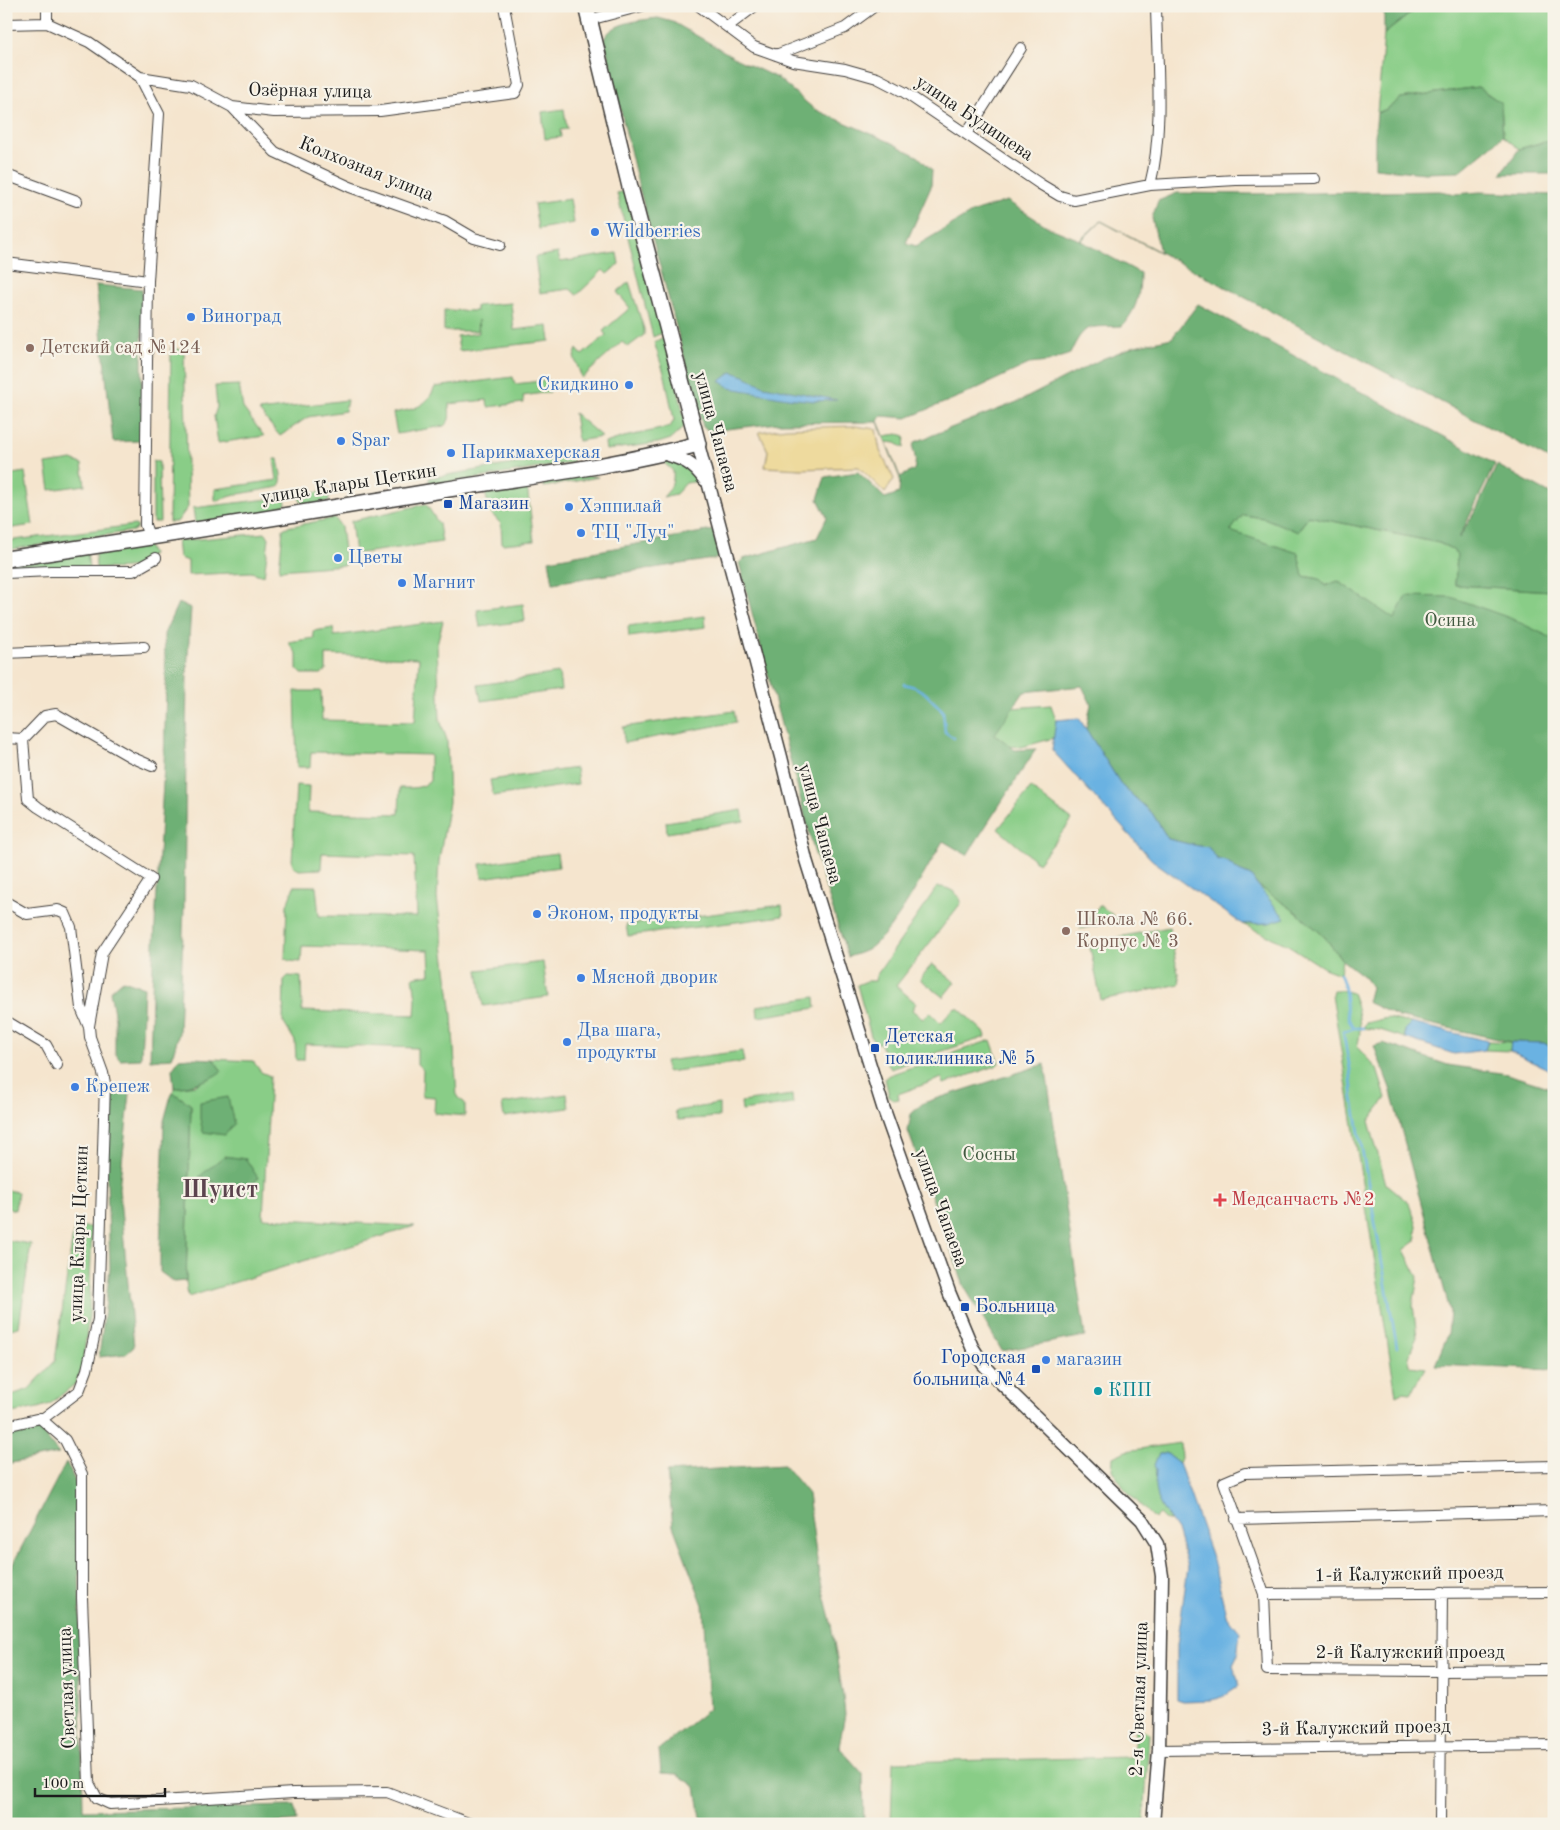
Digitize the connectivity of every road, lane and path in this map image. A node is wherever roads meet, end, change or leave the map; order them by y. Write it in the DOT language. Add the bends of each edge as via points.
graph roads {
  1 [pos="47,6"];
  2 [pos="371,6"];
  3 [pos="376,6"];
  4 [pos="504,6"];
  5 [pos="607,6"];
  6 [pos="642,6"];
  7 [pos="699,6"];
  8 [pos="755,6"];
  9 [pos="875,6"];
  10 [pos="1156,6"];
  11 [pos="588,13"];
  12 [pos="46,23"];
  13 [pos="6,24"];
  14 [pos="727,27"];
  15 [pos="1021,48"];
  16 [pos="776,55"];
  17 [pos="140,77"];
  18 [pos="232,107"];
  19 [pos="966,134"];
  20 [pos="6,176"];
  21 [pos="1314,179"];
  22 [pos="6,180"];
  23 [pos="1150,185"];
  24 [pos="77,201"];
  25 [pos="500,245"];
  26 [pos="6,263"];
  27 [pos="148,282"];
  28 [pos="698,444"];
  29 [pos="662,453"];
  30 [pos="708,484"];
  31 [pos="150,538"];
  32 [pos="156,558"];
  33 [pos="6,559"];
  34 [pos="6,573"];
  35 [pos="144,647"];
  36 [pos="6,653"];
  37 [pos="6,738"];
  38 [pos="23,739"];
  39 [pos="152,766"];
  40 [pos="6,902"];
  41 [pos="6,1021"];
  42 [pos="89,1027"];
  43 [pos="57,1065"];
  44 [pos="40,1418"];
  45 [pos="6,1426"];
  46 [pos="1554,1466"];
  47 [pos="1554,1511"];
  48 [pos="1236,1519"];
  49 [pos="1162,1576"];
  50 [pos="1442,1592"];
  51 [pos="1554,1592"];
  52 [pos="1264,1594"];
  53 [pos="1554,1670"];
  54 [pos="1442,1672"];
  55 [pos="1442,1745"];
  56 [pos="1554,1745"];
  57 [pos="1159,1750"];
  58 [pos="471,1824"];
  59 [pos="1152,1824"];
  60 [pos="1440,1824"];
  1 -- 12 [label="street"];
  2 -- 3 [label="street"];
  4 -- 18 [label="street, Озёрная улица" via="519,85 515,93 380,111 274,112"];
  5 -- 11 [label="street"];
  6 -- 11 [label="street"];
  7 -- 14 [label="street, улица Будищева"];
  8 -- 14 [label="street"];
  9 -- 16 [label="street" via="845,28"];
  10 -- 23 [label="street" via="1158,135"];
  11 -- 28 [label="main road, улица Чапаева"];
  12 -- 13 [label="street, Озёрная улица"];
  12 -- 17 [label="street, Озёрная улица" via="89,42"];
  14 -- 16 [label="street, улица Будищева" via="754,47"];
  15 -- 19 [label="street"];
  16 -- 19 [label="street, улица Будищева" via="878,78"];
  17 -- 18 [label="street, Озёрная улица" via="191,85"];
  17 -- 27 [label="street" via="159,114"];
  18 -- 25 [label="street, Колхозная улица" via="275,152 350,187 444,221 474,238"];
  19 -- 23 [label="street, улица Будищева" via="1040,184 1074,200"];
  20 -- 22 [label="street"];
  20 -- 24 [label="street"];
  21 -- 23 [label="street, улица Будищева"];
  26 -- 27 [label="street"];
  27 -- 31 [label="street" via="145,525"];
  28 -- 29 [label="main road, улица Клары Цеткин"];
  28 -- 30 [label="street, улица Чапаева"];
  29 -- 30 [label="street" via="688,462"];
  29 -- 31 [label="main road, улица Клары Цеткин" via="578,470"];
  30 -- 49 [label="street, улица Чапаева" via="806,860 883,1107 949,1292 972,1347 984,1365 1142,1520 1157,1544"];
  31 -- 33 [label="main road, улица Клары Цеткин"];
  32 -- 34 [label="street" via="133,571"];
  35 -- 36 [label="street"];
  37 -- 38 [label="street"];
  38 -- 39 [label="street" via="45,716 56,714 130,757"];
  38 -- 42 [label="street" via="28,799 151,879 102,954"];
  40 -- 42 [label="street, улица Клары Цеткин" via="27,914 58,910 65,913 71,927 81,1008"];
  41 -- 43 [label="street" via="46,1045"];
  42 -- 44 [label="street, улица Клары Цеткин" via="105,1083 98,1319 88,1370 79,1392"];
  44 -- 45 [label="street, улица Клары Цеткин"];
  44 -- 58 [label="street, Светлая улица" via="65,1440 82,1474 82,1598 89,1783 97,1798 110,1804 293,1793 387,1792"];
  46 -- 48 [label="street" via="1245,1473 1224,1482"];
  47 -- 48 [label="street"];
  48 -- 52 [label="street"];
  49 -- 57 [label="street, 2-я Светлая улица"];
  50 -- 51 [label="street, 1-й Калужский проезд"];
  50 -- 52 [label="street, 1-й Калужский проезд"];
  50 -- 54 [label="street"];
  52 -- 54 [label="street, 2-й Калужский проезд" via="1267,1670"];
  53 -- 54 [label="street, 2-й Калужский проезд"];
  54 -- 55 [label="street"];
  55 -- 56 [label="street, 3-й Калужский проезд"];
  55 -- 57 [label="street, 3-й Калужский проезд"];
  55 -- 60 [label="street"];
  57 -- 59 [label="street, 2-я Светлая улица"];
}
